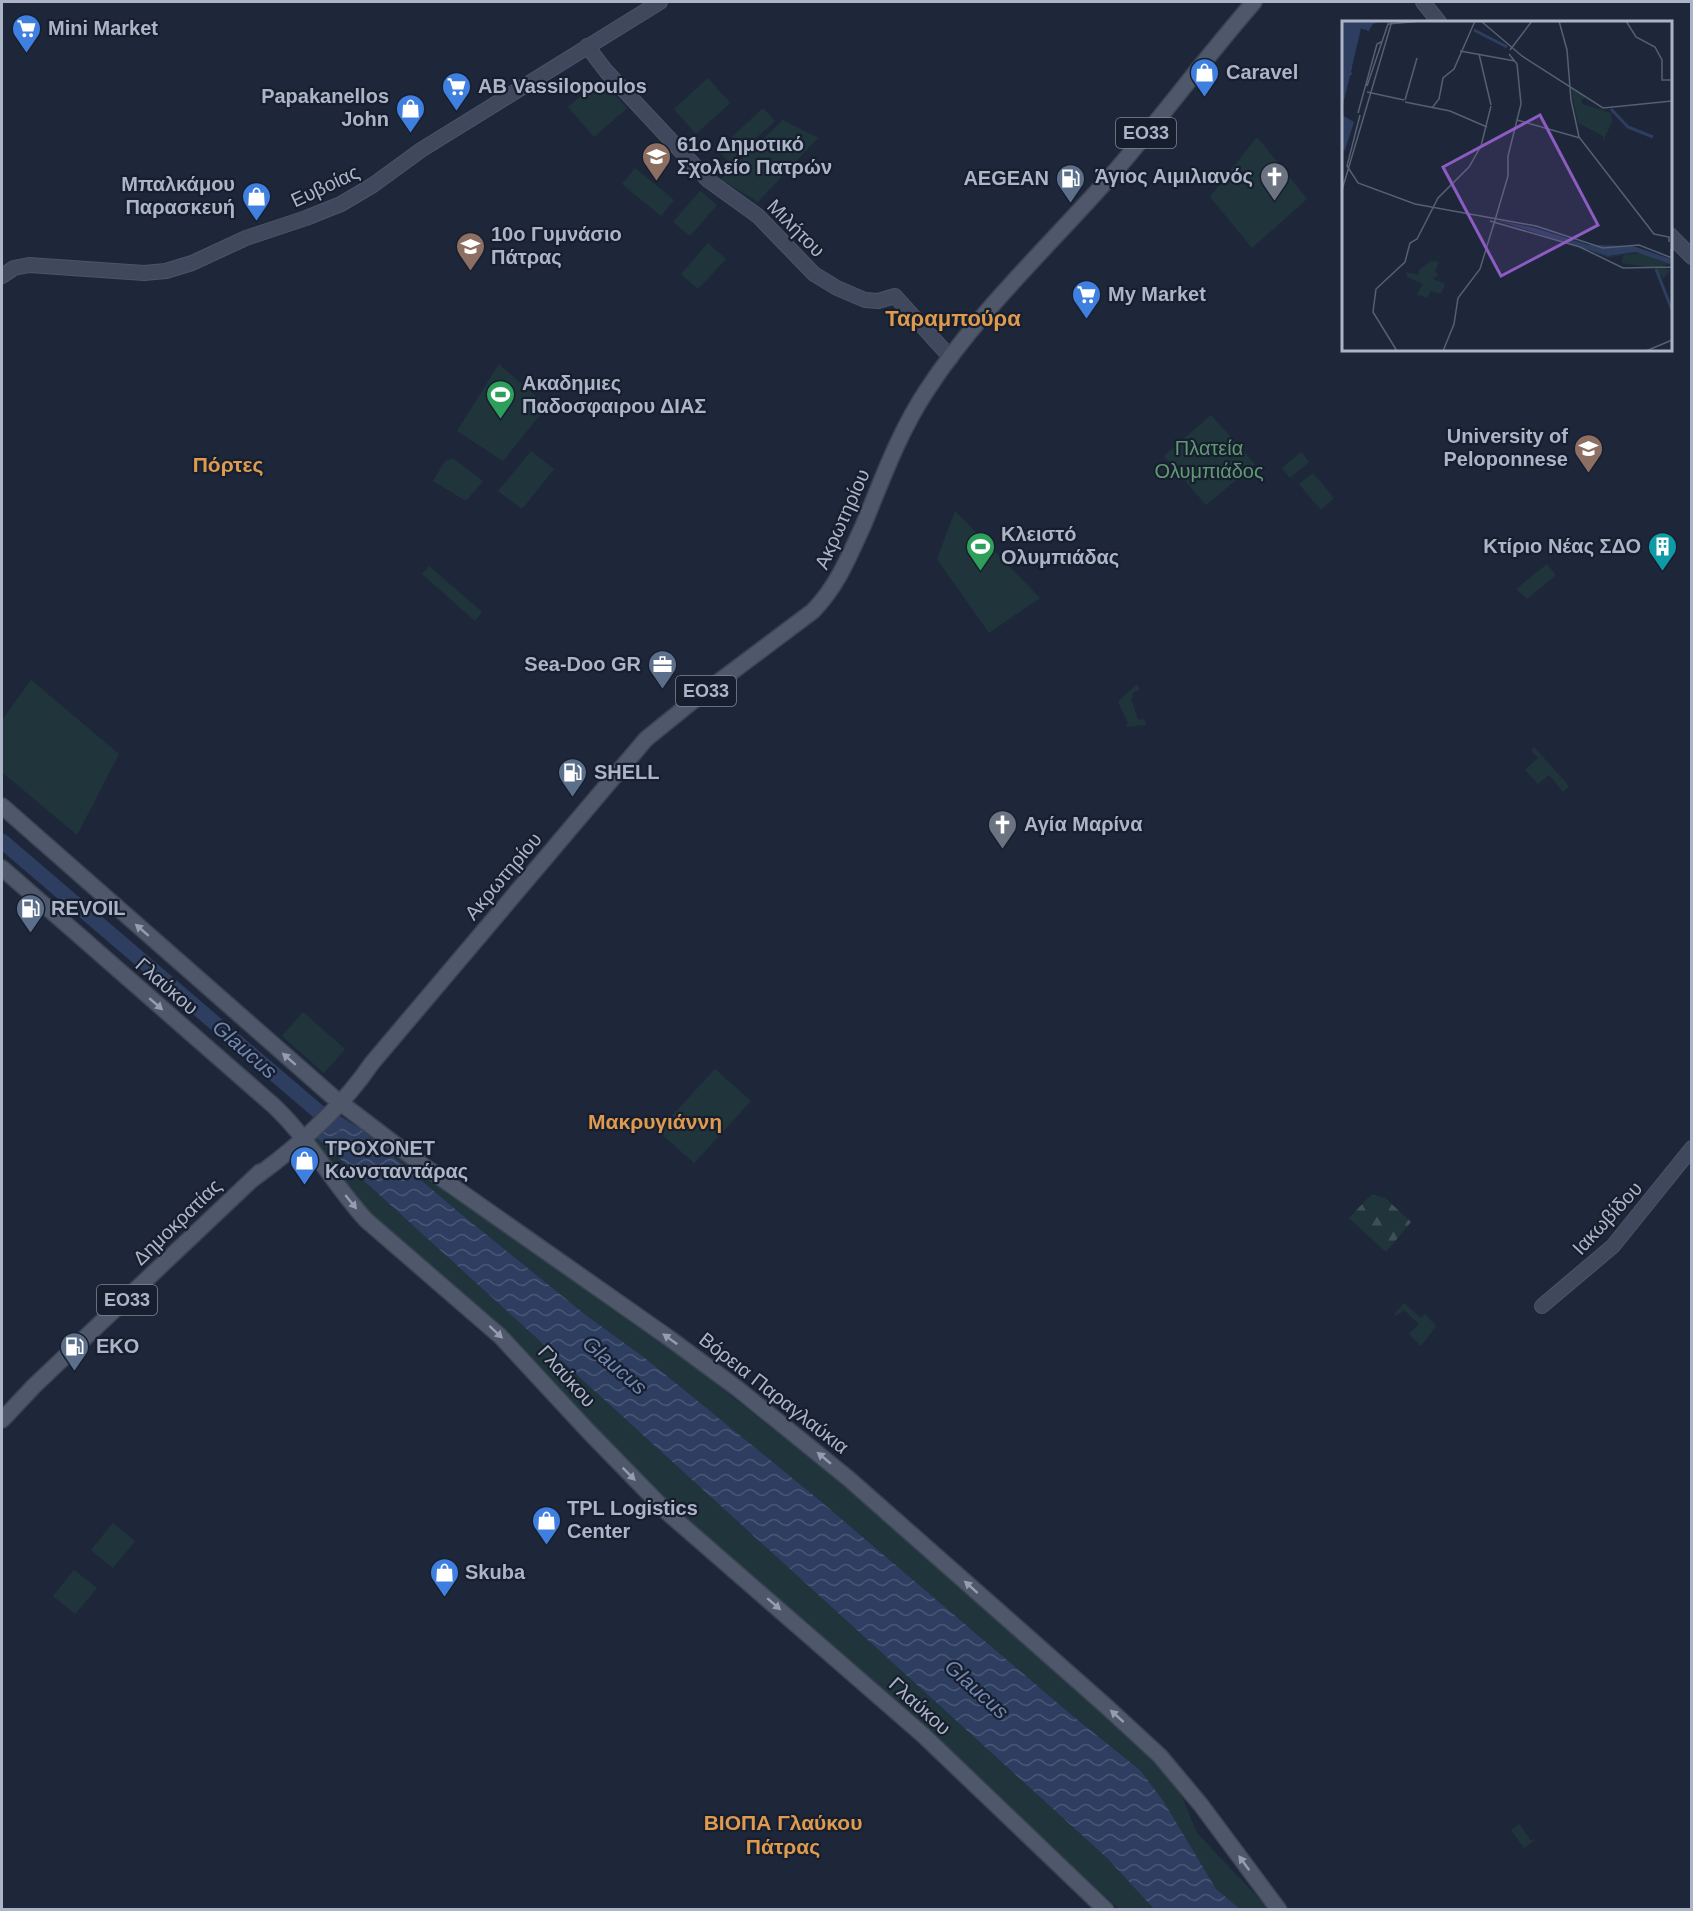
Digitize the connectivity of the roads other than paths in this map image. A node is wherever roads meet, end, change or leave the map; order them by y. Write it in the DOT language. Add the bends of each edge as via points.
graph roads {
  1 [pos="660,2"];
  2 [pos="1254,2"];
  3 [pos="1425,5"];
  4 [pos="1438,21"];
  5 [pos="587,46"];
  6 [pos="1672,236"];
  7 [pos="1692,257"];
  8 [pos="2,276"];
  9 [pos="951,358"];
  10 [pos="2,806"];
  11 [pos="2,868"];
  12 [pos="334,1103"];
  13 [pos="305,1131"];
  14 [pos="1692,1148"];
  15 [pos="1542,1306"];
  16 [pos="2,1420"];
  17 [pos="1106,1910"];
  18 [pos="1279,1910"];
  1 -- 5 [label="main road, Ευβοίας"];
  2 -- 9 [label="main road, Ακρωτηρίου / ΕΟ33" via="1115,171 994,304"];
  3 -- 4 [label="main road"];
  5 -- 8 [label="main road, Ευβοίας" via="421,150 374,185 306,218 166,271 29,265"];
  5 -- 9 [label="main road, Μιλήτου" via="708,180 758,216 814,274 864,300 895,296"];
  6 -- 7 [label="main road"];
  9 -- 12 [label="main road, Ακρωτηρίου / ΕΟ33" via="914,413 830,591 813,611 646,738 349,1093"];
  12 -- 10 [label="main road, Γλαύκου, one-way"];
  11 -- 13 [label="main road, Γλαύκου, one-way"];
  12 -- 13 [label="main road, Ακρωτηρίου / ΕΟ33"];
  18 -- 12 [label="main road, Βόρεια Παραγλαύκια, one-way" via="1160,1756 849,1479 669,1338"];
  13 -- 16 [label="main road, Δημοκρατίας / ΕΟ33"];
  13 -- 17 [label="main road, Γλαύκου, one-way" via="346,1197 366,1220 500,1336 668,1513 922,1736"];
  14 -- 15 [label="main road, Ιακωβίδου" via="1613,1246"];
}
